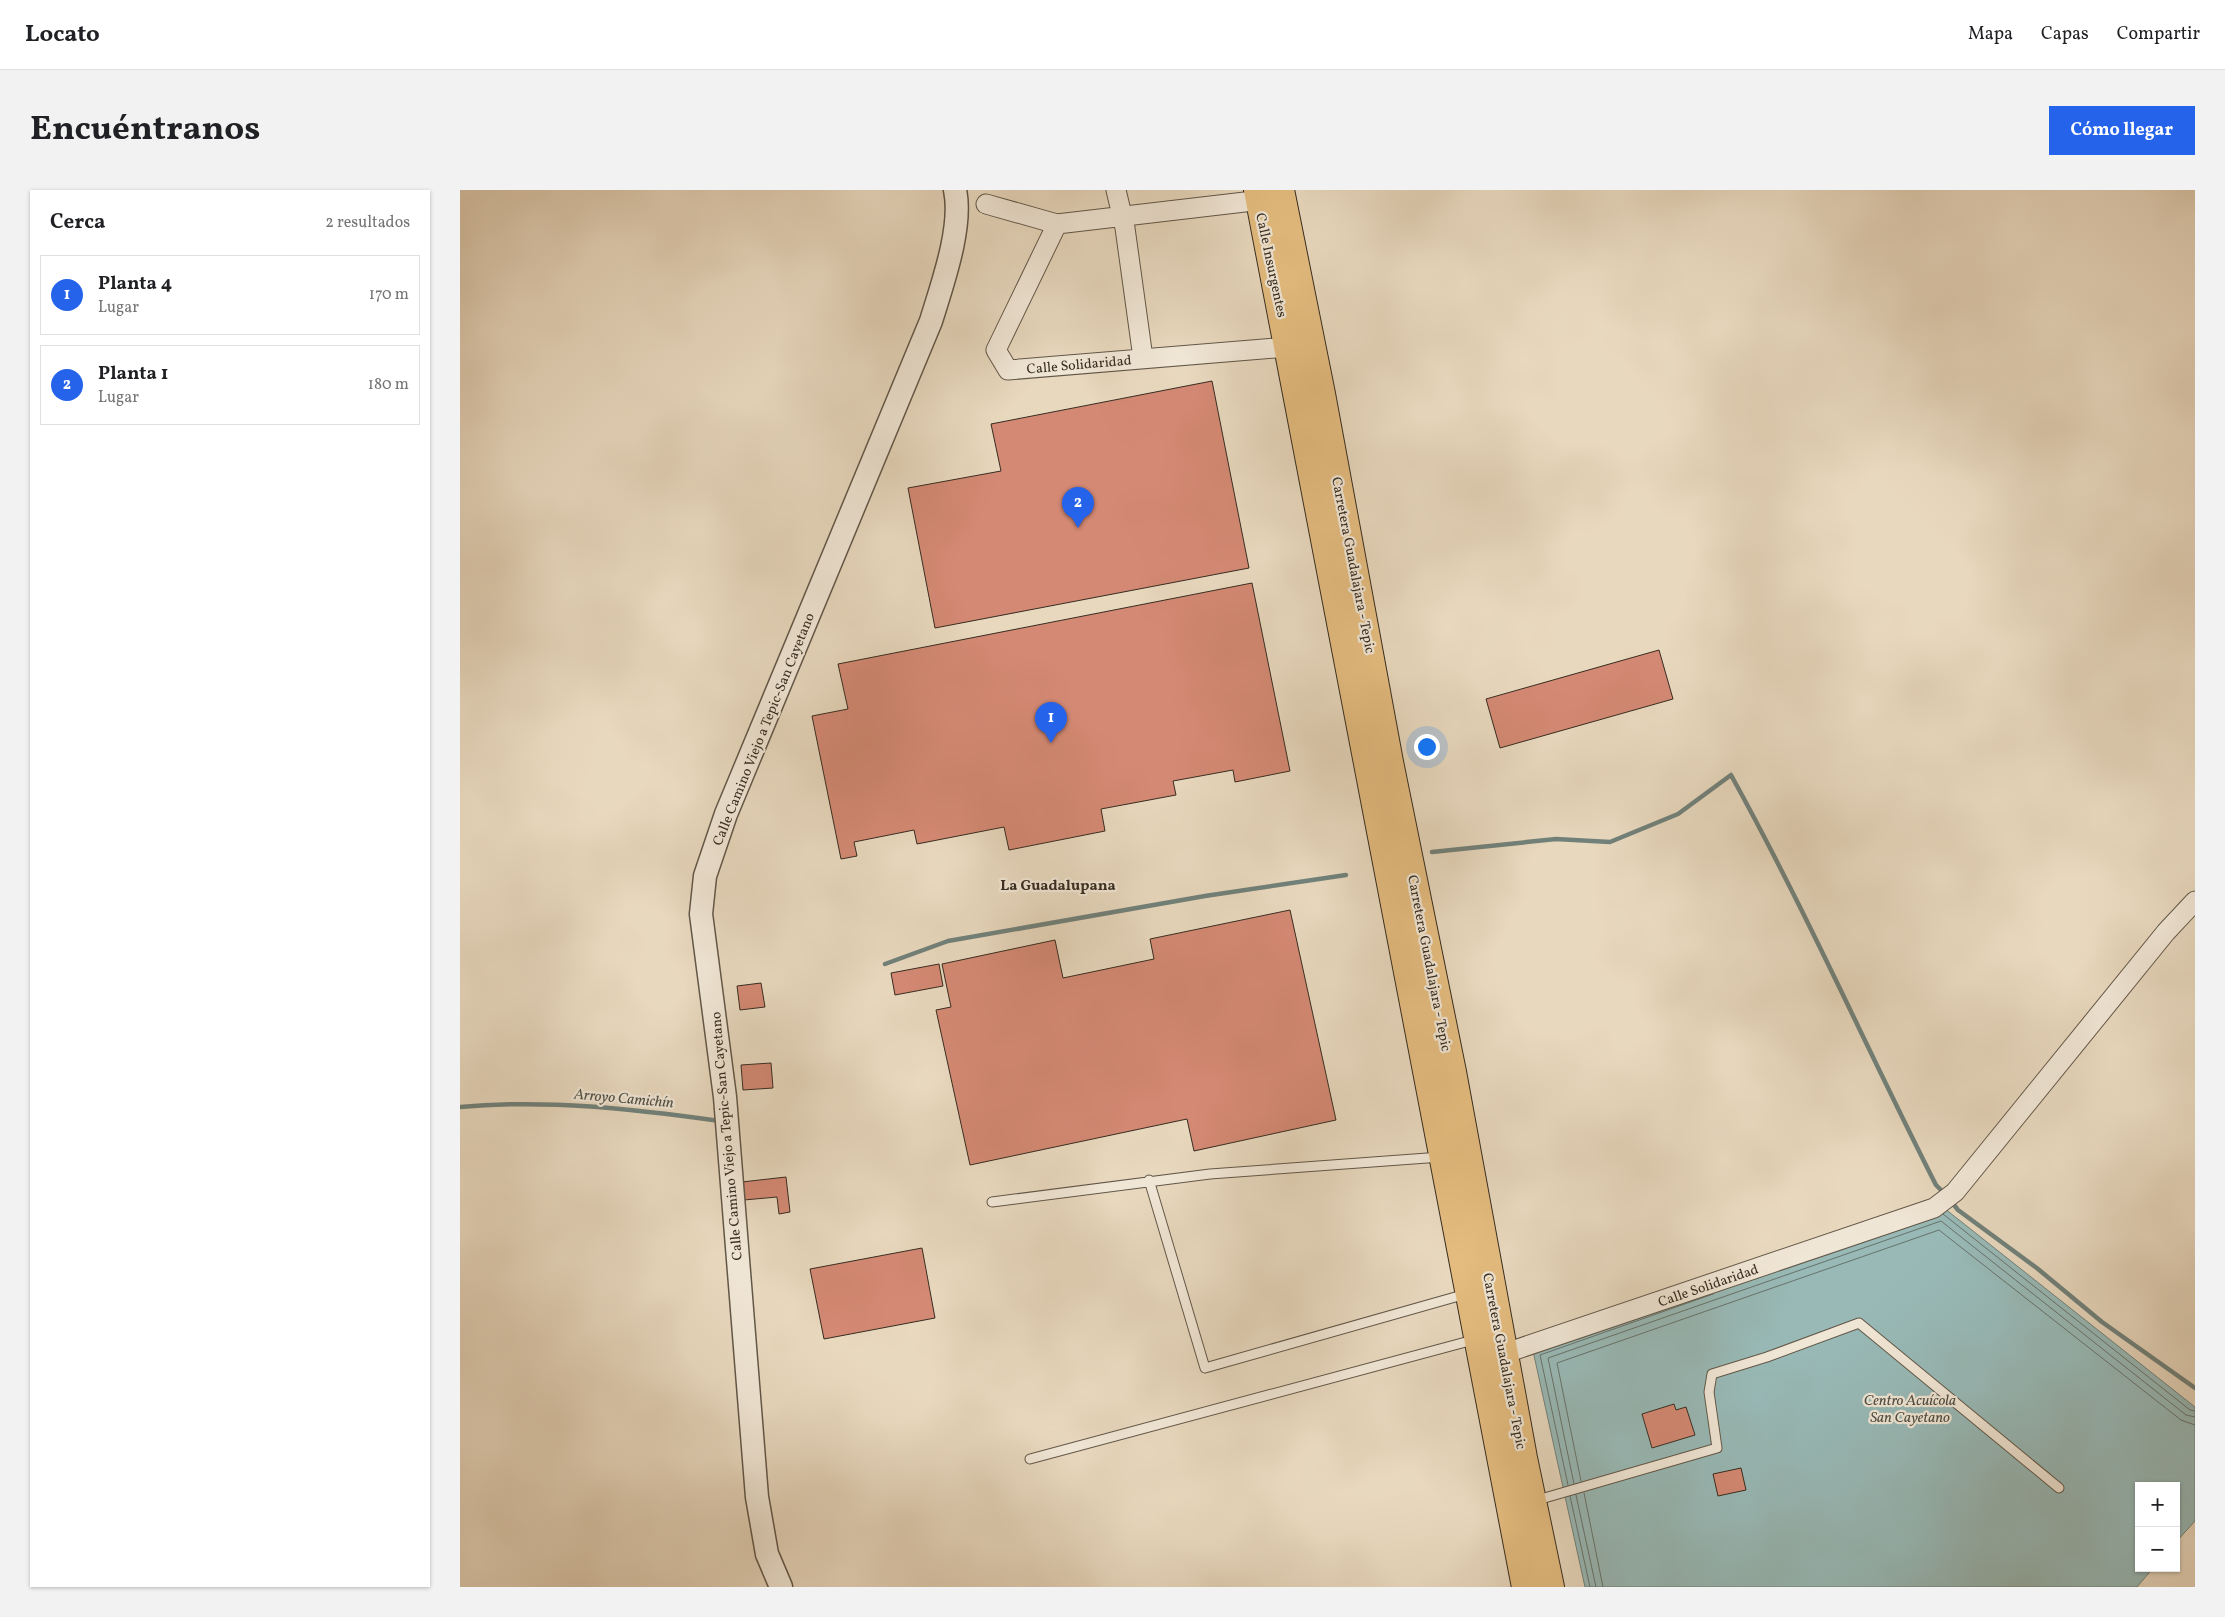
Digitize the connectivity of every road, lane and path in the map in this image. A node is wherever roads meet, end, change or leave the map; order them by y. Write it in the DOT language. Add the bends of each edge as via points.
graph roads {
  1 [pos="954,190"];
  2 [pos="1116,190"];
  3 [pos="1270,195"];
  4 [pos="986,204"];
  5 [pos="1122,217"];
  6 [pos="1057,224"];
  7 [pos="1299,342"];
  8 [pos="1143,358"];
  9 [pos="1378,763"];
  10 [pos="2195,901"];
  11 [pos="1443,1157"];
  12 [pos="1149,1180"];
  13 [pos="992,1202"];
  14 [pos="1469,1293"];
  15 [pos="1487,1351"];
  16 [pos="1030,1459"];
  17 [pos="2059,1488"];
  18 [pos="1532,1501"];
  19 [pos="781,1587"];
  20 [pos="1526,1587"];
  21 [pos="1550,1587"];
  1 -- 19 [label="street, Calle Camino Viejo a Tepic-San Cayetano" via="953,237 931,321 726,814 705,876 701,914 725,1097 757,1497 767,1554"];
  2 -- 5 [label="street"];
  3 -- 5 [label="street"];
  3 -- 7 [label="highway, Calle Insurgentes"];
  4 -- 6 [label="street"];
  5 -- 6 [label="street"];
  5 -- 8 [label="street"];
  6 -- 8 [label="street, Calle Solidaridad" via="996,350 1008,370"];
  7 -- 8 [label="street, Calle Solidaridad"];
  7 -- 9 [label="highway, Carretera Guadalajara - Tepic"];
  9 -- 11 [label="highway, Carretera Guadalajara - Tepic"];
  9 -- 15 [label="highway, Carretera Guadalajara - Tepic" via="1452,1072"];
  10 -- 15 [label="street, Calle Solidaridad" via="2166,932 1955,1192 1934,1208"];
  11 -- 12 [label="lane"];
  11 -- 14 [label="highway, Carretera Guadalajara - Tepic"];
  12 -- 13 [label="lane"];
  12 -- 14 [label="lane" via="1205,1368"];
  14 -- 15 [label="highway, Carretera Guadalajara - Tepic"];
  15 -- 16 [label="lane"];
  15 -- 18 [label="highway, Carretera Guadalajara - Tepic"];
  15 -- 20 [label="highway, Carretera Guadalajara - Tepic"];
  17 -- 18 [label="lane" via="1859,1323 1712,1374 1709,1392 1717,1448"];
  18 -- 21 [label="highway, Carretera Guadalajara - Tepic"];
}
